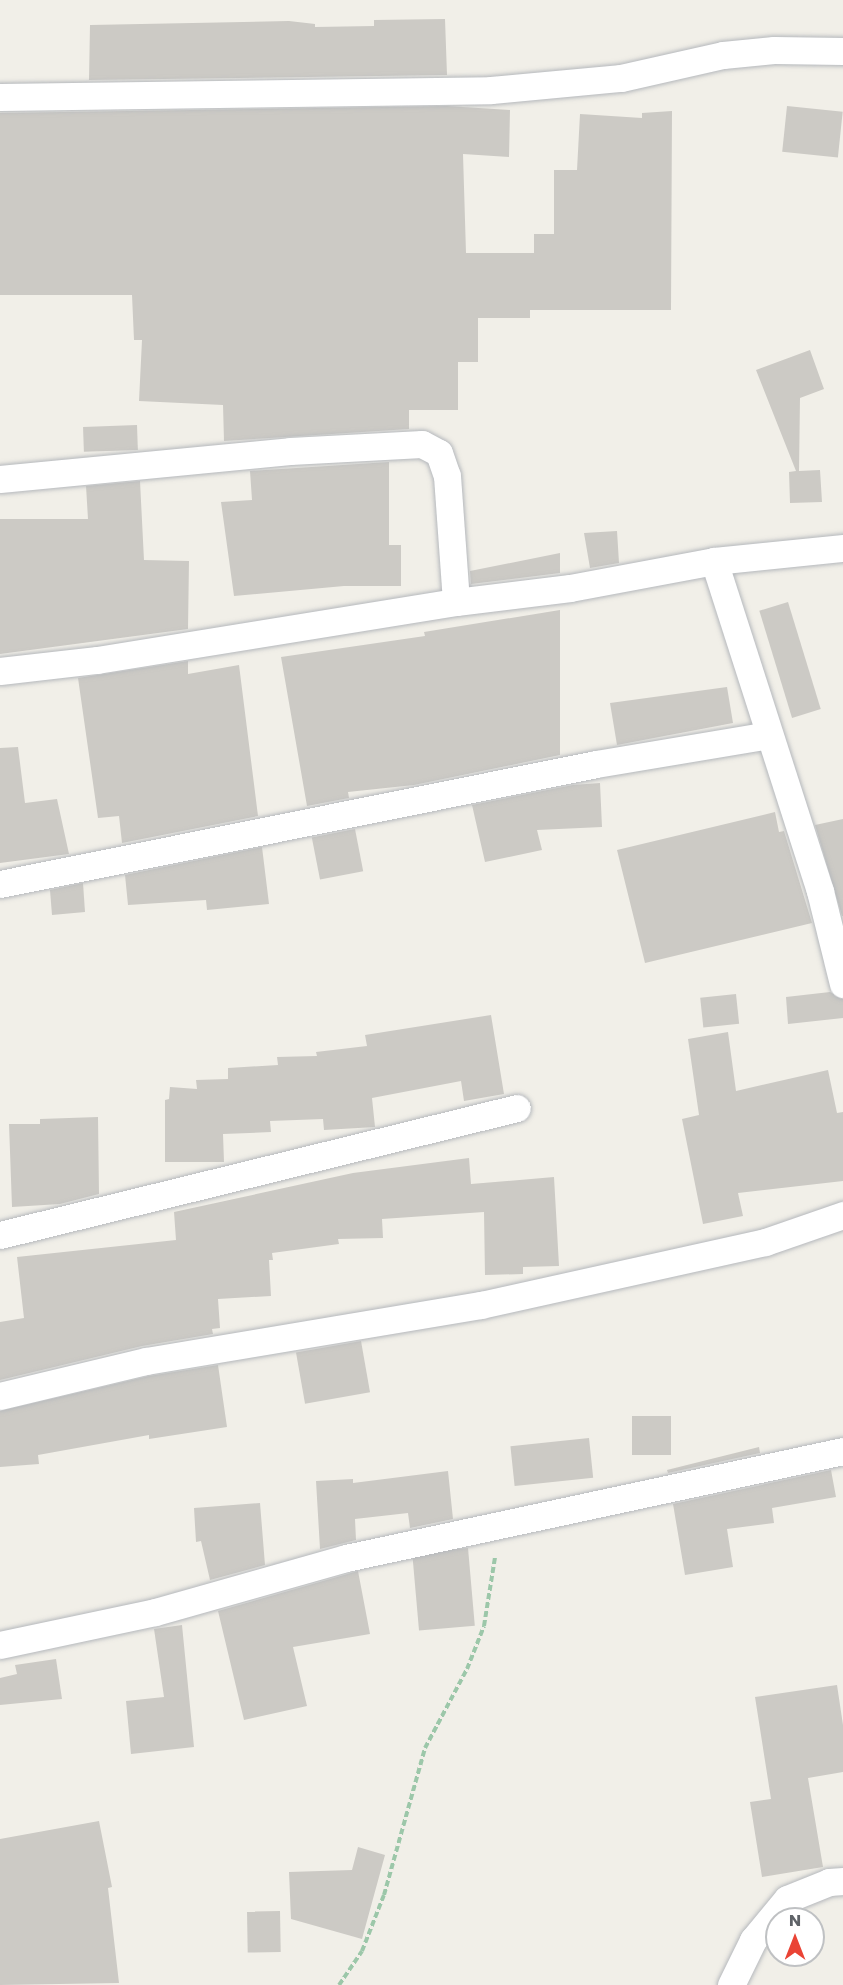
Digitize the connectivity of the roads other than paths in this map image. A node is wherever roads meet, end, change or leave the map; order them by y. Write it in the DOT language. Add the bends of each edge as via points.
graph roads {
  1 [pos="843,51"];
  2 [pos="0,97"];
  3 [pos="0,479"];
  4 [pos="843,548"];
  5 [pos="714,561"];
  6 [pos="456,602"];
  7 [pos="0,671"];
  8 [pos="769,735"];
  9 [pos="0,884"];
  10 [pos="843,984"];
  11 [pos="517,1108"];
  12 [pos="843,1215"];
  13 [pos="0,1235"];
  14 [pos="0,1396"];
  15 [pos="843,1451"];
  16 [pos="0,1645"];
  17 [pos="843,1881"];
  18 [pos="730,1985"];
  1 -- 2 [label="street" via="774,50 723,55 621,78 502,89"];
  3 -- 6 [label="street" via="290,451 422,444 439,453 447,476"];
  4 -- 5 [label="street"];
  5 -- 6 [label="street" via="570,588"];
  5 -- 8 [label="street"];
  6 -- 7 [label="street" via="97,660"];
  8 -- 9 [label="street" via="596,764"];
  8 -- 10 [label="street" via="820,891"];
  11 -- 13 [label="street"];
  12 -- 14 [label="street" via="765,1242 481,1305 146,1362"];
  15 -- 16 [label="street" via="346,1558 155,1612"];
  17 -- 18 [label="street" via="829,1882 788,1899 753,1940"];
}
